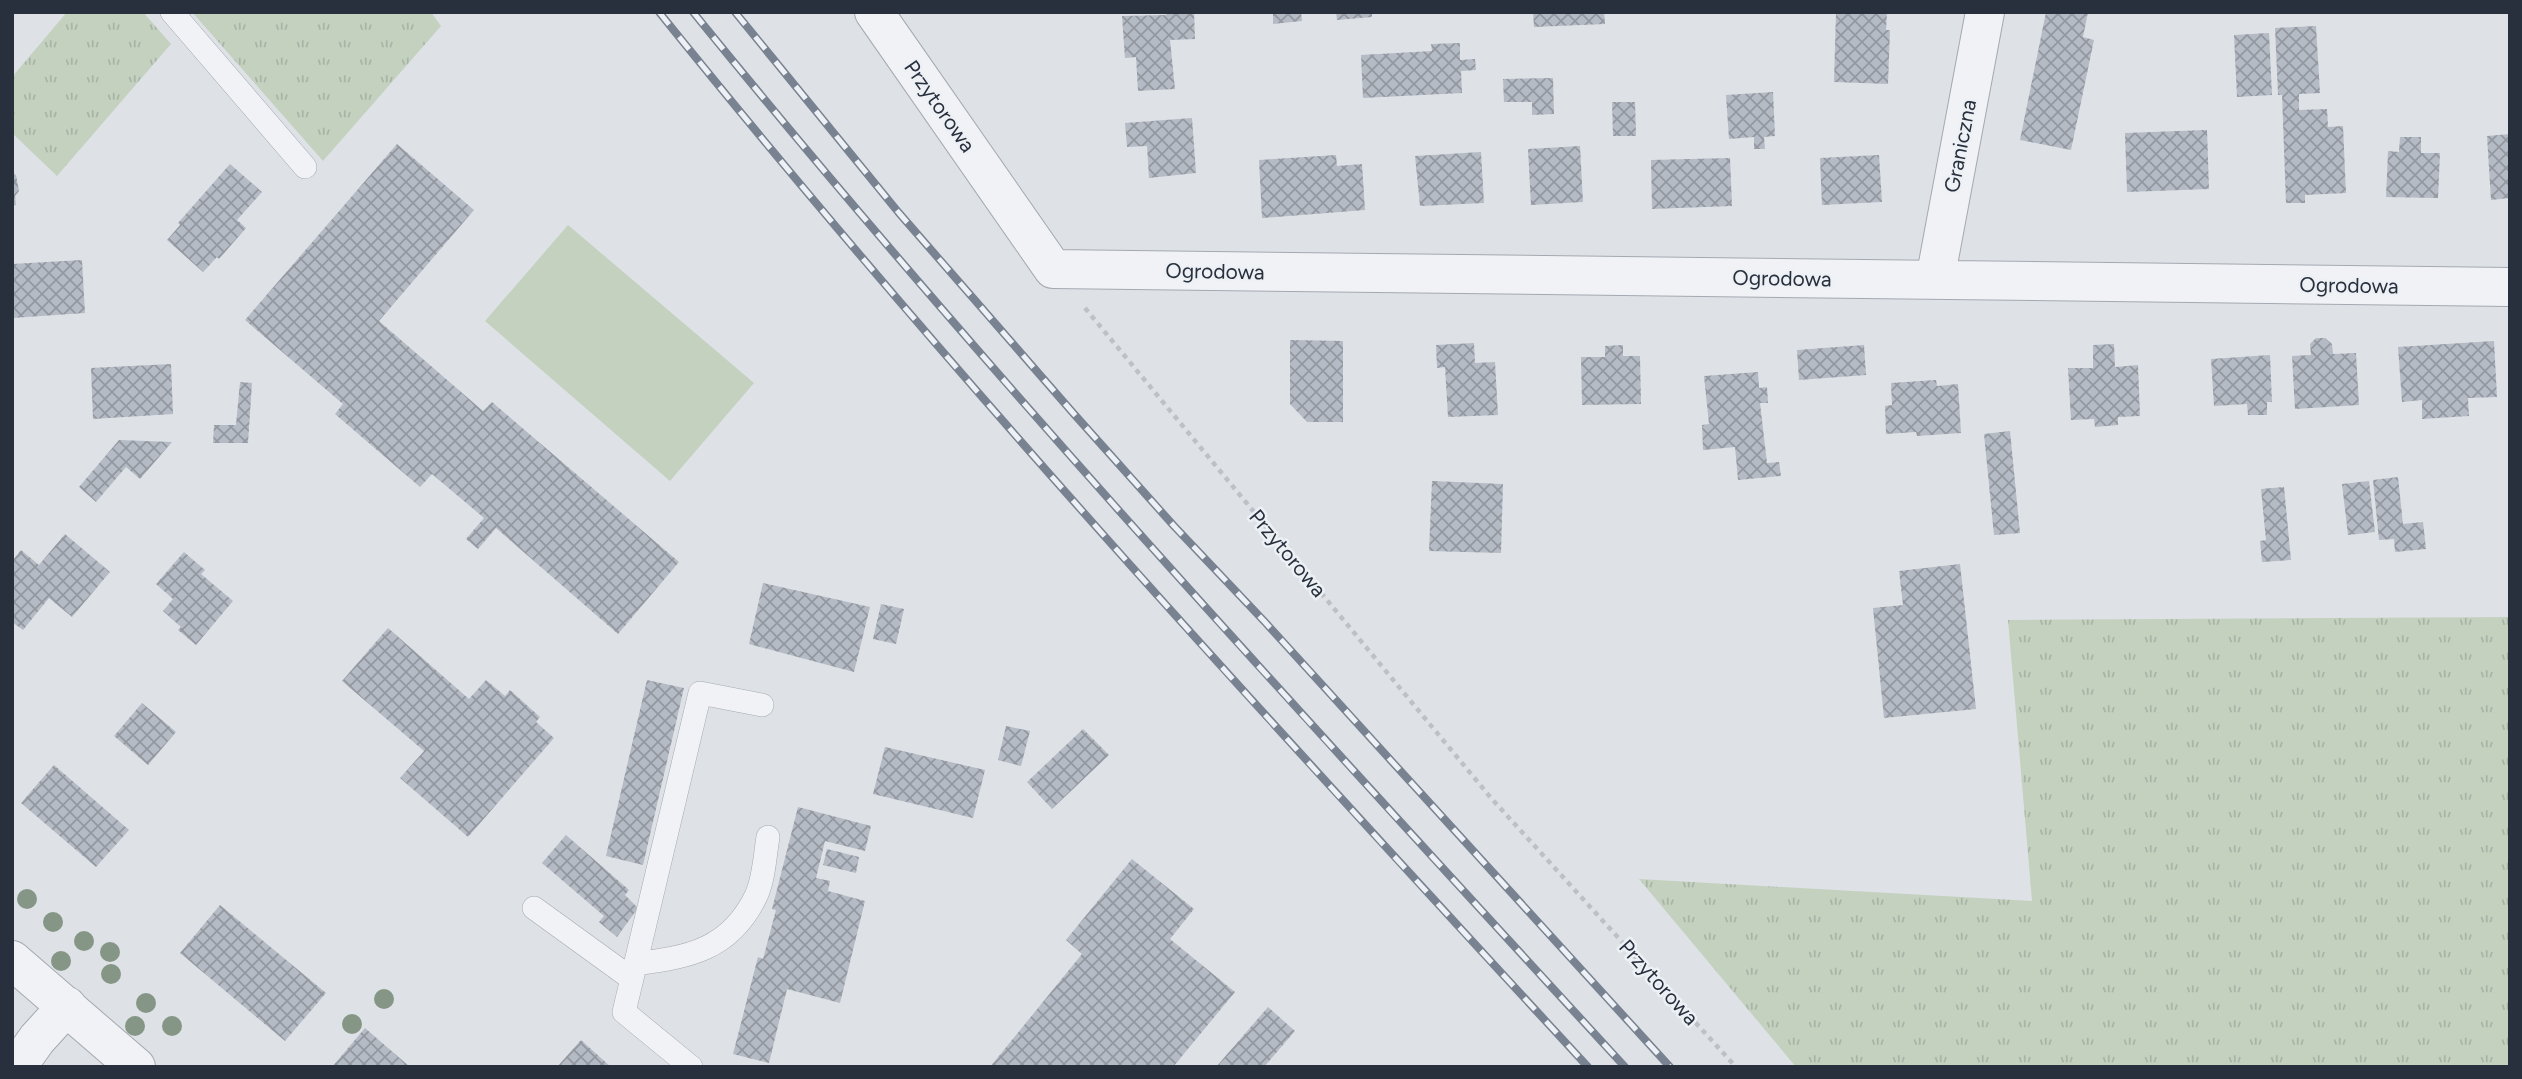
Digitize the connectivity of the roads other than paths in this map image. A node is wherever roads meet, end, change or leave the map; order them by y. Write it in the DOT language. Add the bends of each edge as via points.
graph roads {
  1 [pos="172,12"];
  2 [pos="874,12"];
  3 [pos="1985,12"];
  4 [pos="305,167"];
  5 [pos="1054,270"];
  6 [pos="1935,280"];
  7 [pos="2510,287"];
  8 [pos="762,705"];
  9 [pos="768,837"];
  10 [pos="534,908"];
  11 [pos="12,960"];
  12 [pos="633,972"];
  13 [pos="66,1006"];
  14 [pos="17,1067"];
  15 [pos="136,1067"];
  16 [pos="691,1067"];
  1 -- 4 [label="lane"];
  2 -- 5 [label="street, Przytorowa"];
  3 -- 6 [label="street, Graniczna"];
  5 -- 6 [label="street, Ogrodowa"];
  6 -- 7 [label="street, Ogrodowa"];
  8 -- 12 [label="lane" via="700,693"];
  9 -- 12 [label="lane" via="757,894 725,937 696,954"];
  10 -- 12 [label="lane"];
  11 -- 13 [label="street"];
  12 -- 16 [label="lane" via="624,1012"];
  13 -- 14 [label="street"];
  13 -- 15 [label="street"];
}
